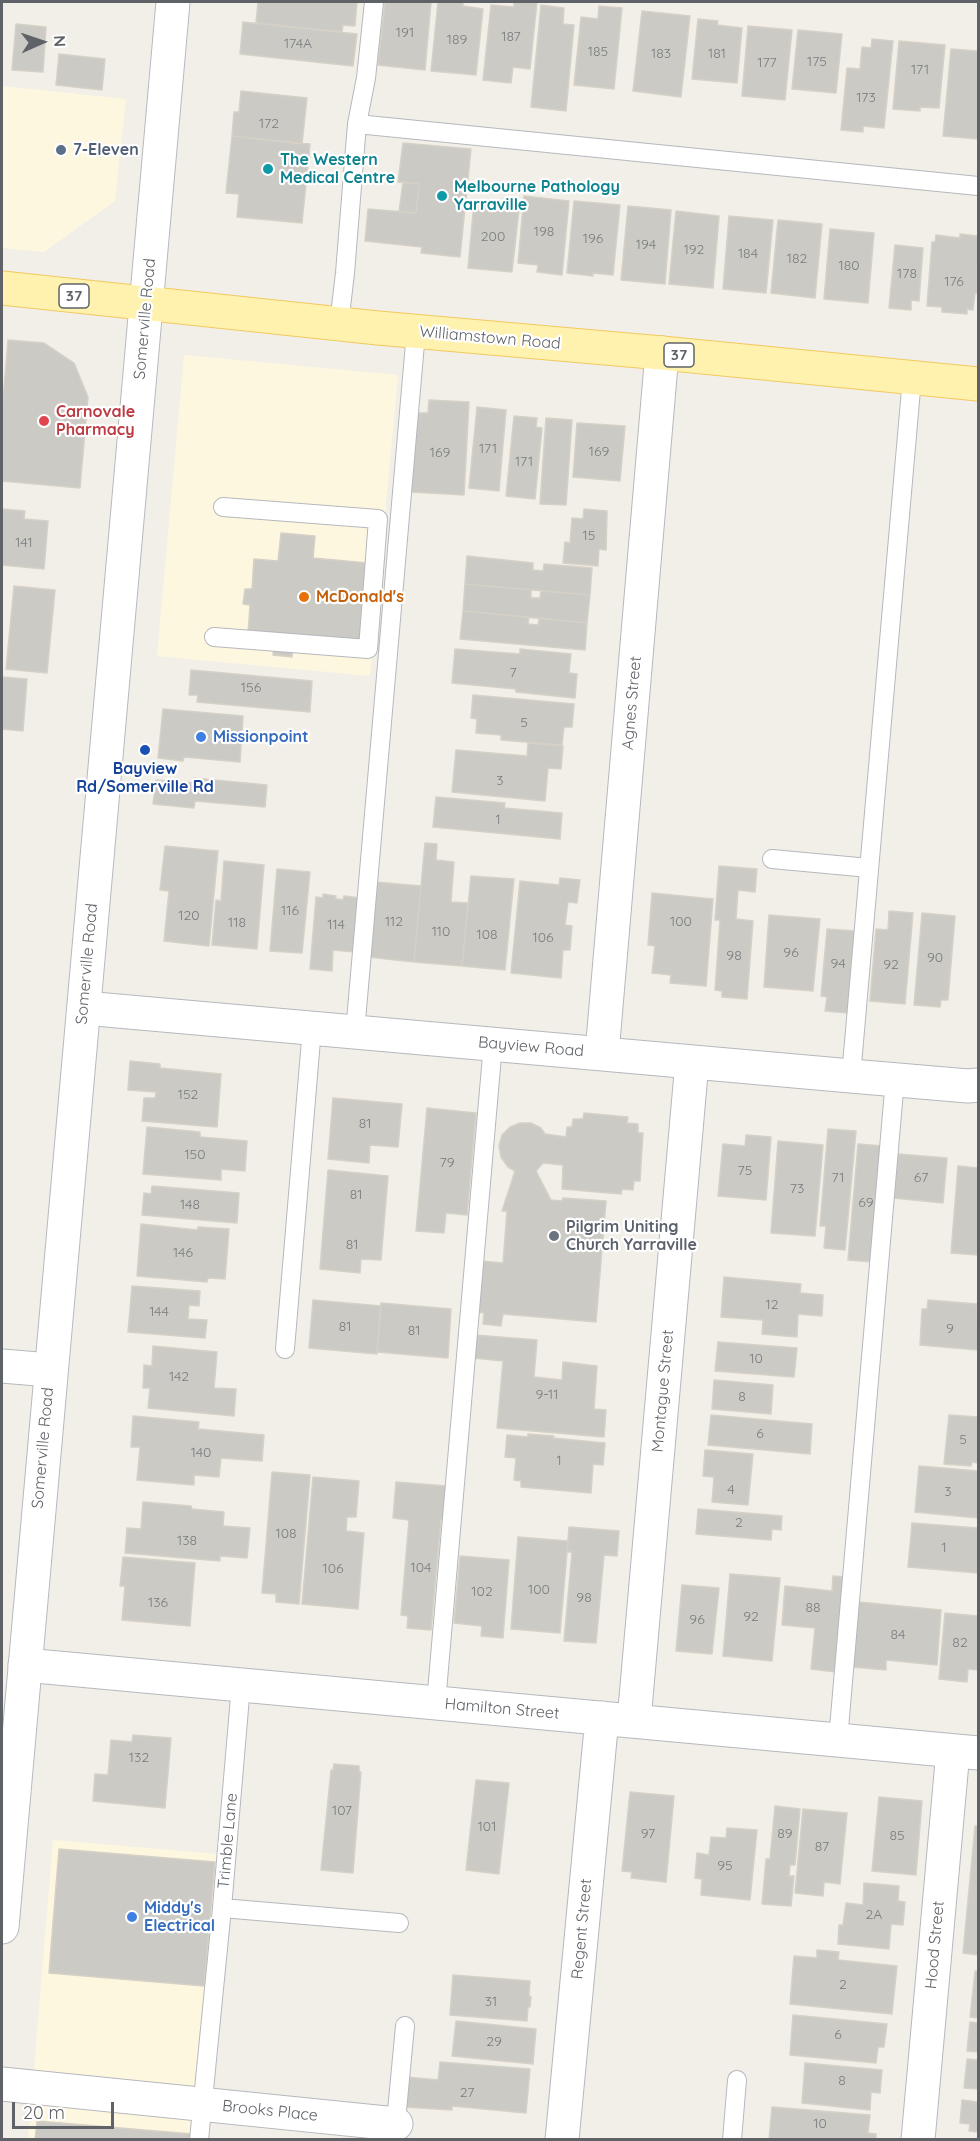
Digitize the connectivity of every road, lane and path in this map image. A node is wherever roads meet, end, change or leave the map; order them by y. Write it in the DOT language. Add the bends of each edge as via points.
graph roads {
  1 [pos="173,2"];
  2 [pos="374,2"];
  3 [pos="357,124"];
  4 [pos="978,186"];
  5 [pos="2,288"];
  6 [pos="145,304"];
  7 [pos="339,324"];
  8 [pos="416,332"];
  9 [pos="662,353"];
  10 [pos="912,378"];
  11 [pos="978,384"];
  12 [pos="86,429"];
  13 [pos="92,430"];
  14 [pos="223,507"];
  15 [pos="214,637"];
  16 [pos="772,859"];
  17 [pos="869,868"];
  18 [pos="84,1008"];
  19 [pos="312,1028"];
  20 [pos="355,1032"];
  21 [pos="494,1044"];
  22 [pos="602,1053"];
  23 [pos="692,1062"];
  24 [pos="851,1076"];
  25 [pos="895,1079"];
  26 [pos="978,1085"];
  27 [pos="285,1349"];
  28 [pos="2,1366"];
  29 [pos="50,1370"];
  30 [pos="25,1665"];
  31 [pos="241,1685"];
  32 [pos="436,1703"];
  33 [pos="602,1718"];
  34 [pos="634,1720"];
  35 [pos="838,1740"];
  36 [pos="966,1752"];
  37 [pos="222,1908"];
  38 [pos="399,1923"];
  39 [pos="2,1927"];
  40 [pos="405,2026"];
  41 [pos="737,2080"];
  42 [pos="2,2084"];
  43 [pos="201,2105"];
  44 [pos="395,2132"];
  45 [pos="199,2139"];
  46 [pos="562,2139"];
  47 [pos="732,2139"];
  48 [pos="918,2139"];
  1 -- 6 [label="street, Somerville Road"];
  2 -- 3 [label="lane"];
  3 -- 4 [label="lane"];
  3 -- 7 [label="lane"];
  5 -- 6 [label="main road, Williamstown Road / 37"];
  6 -- 7 [label="main road, Williamstown Road / 37"];
  6 -- 18 [label="street, Somerville Road"];
  7 -- 8 [label="main road, Williamstown Road / 37"];
  8 -- 9 [label="main road, Williamstown Road / 37"];
  8 -- 20 [label="lane"];
  9 -- 10 [label="main road, Williamstown Road / 37"];
  9 -- 22 [label="street, Agnes Street"];
  10 -- 11 [label="main road, Williamstown Road / 37"];
  10 -- 17 [label="lane"];
  12 -- 13 [label="path"];
  14 -- 15 [label="lane" via="378,519 368,649"];
  16 -- 17 [label="lane"];
  17 -- 24 [label="lane"];
  18 -- 19 [label="street, Bayview Road"];
  18 -- 29 [label="street, Somerville Road"];
  19 -- 20 [label="street, Bayview Road"];
  19 -- 27 [label="lane"];
  20 -- 21 [label="street, Bayview Road"];
  21 -- 22 [label="street, Bayview Road"];
  21 -- 32 [label="lane"];
  22 -- 23 [label="street, Bayview Road"];
  23 -- 24 [label="street, Bayview Road"];
  23 -- 34 [label="street, Montague Street"];
  24 -- 25 [label="street, Bayview Road"];
  25 -- 26 [label="street, Bayview Road"];
  25 -- 35 [label="lane"];
  28 -- 29 [label="street"];
  29 -- 30 [label="street, Somerville Road"];
  30 -- 31 [label="street, Hamilton Street"];
  30 -- 39 [label="street, Somerville Road"];
  31 -- 32 [label="street, Hamilton Street"];
  31 -- 37 [label="lane, Trimble Lane"];
  32 -- 33 [label="street, Hamilton Street"];
  33 -- 34 [label="street, Hamilton Street"];
  33 -- 46 [label="street, Regent Street"];
  34 -- 35 [label="street, Hamilton Street"];
  35 -- 36 [label="street, Hamilton Street"];
  36 -- 48 [label="street, Hood Street"];
  37 -- 38 [label="lane"];
  37 -- 43 [label="lane, Trimble Lane"];
  40 -- 44 [label="lane"];
  41 -- 47 [label="lane"];
  42 -- 43 [label="street, Brooks Place"];
  43 -- 44 [label="street, Brooks Place"];
  43 -- 45 [label="lane, Trimble Lane"];
}
